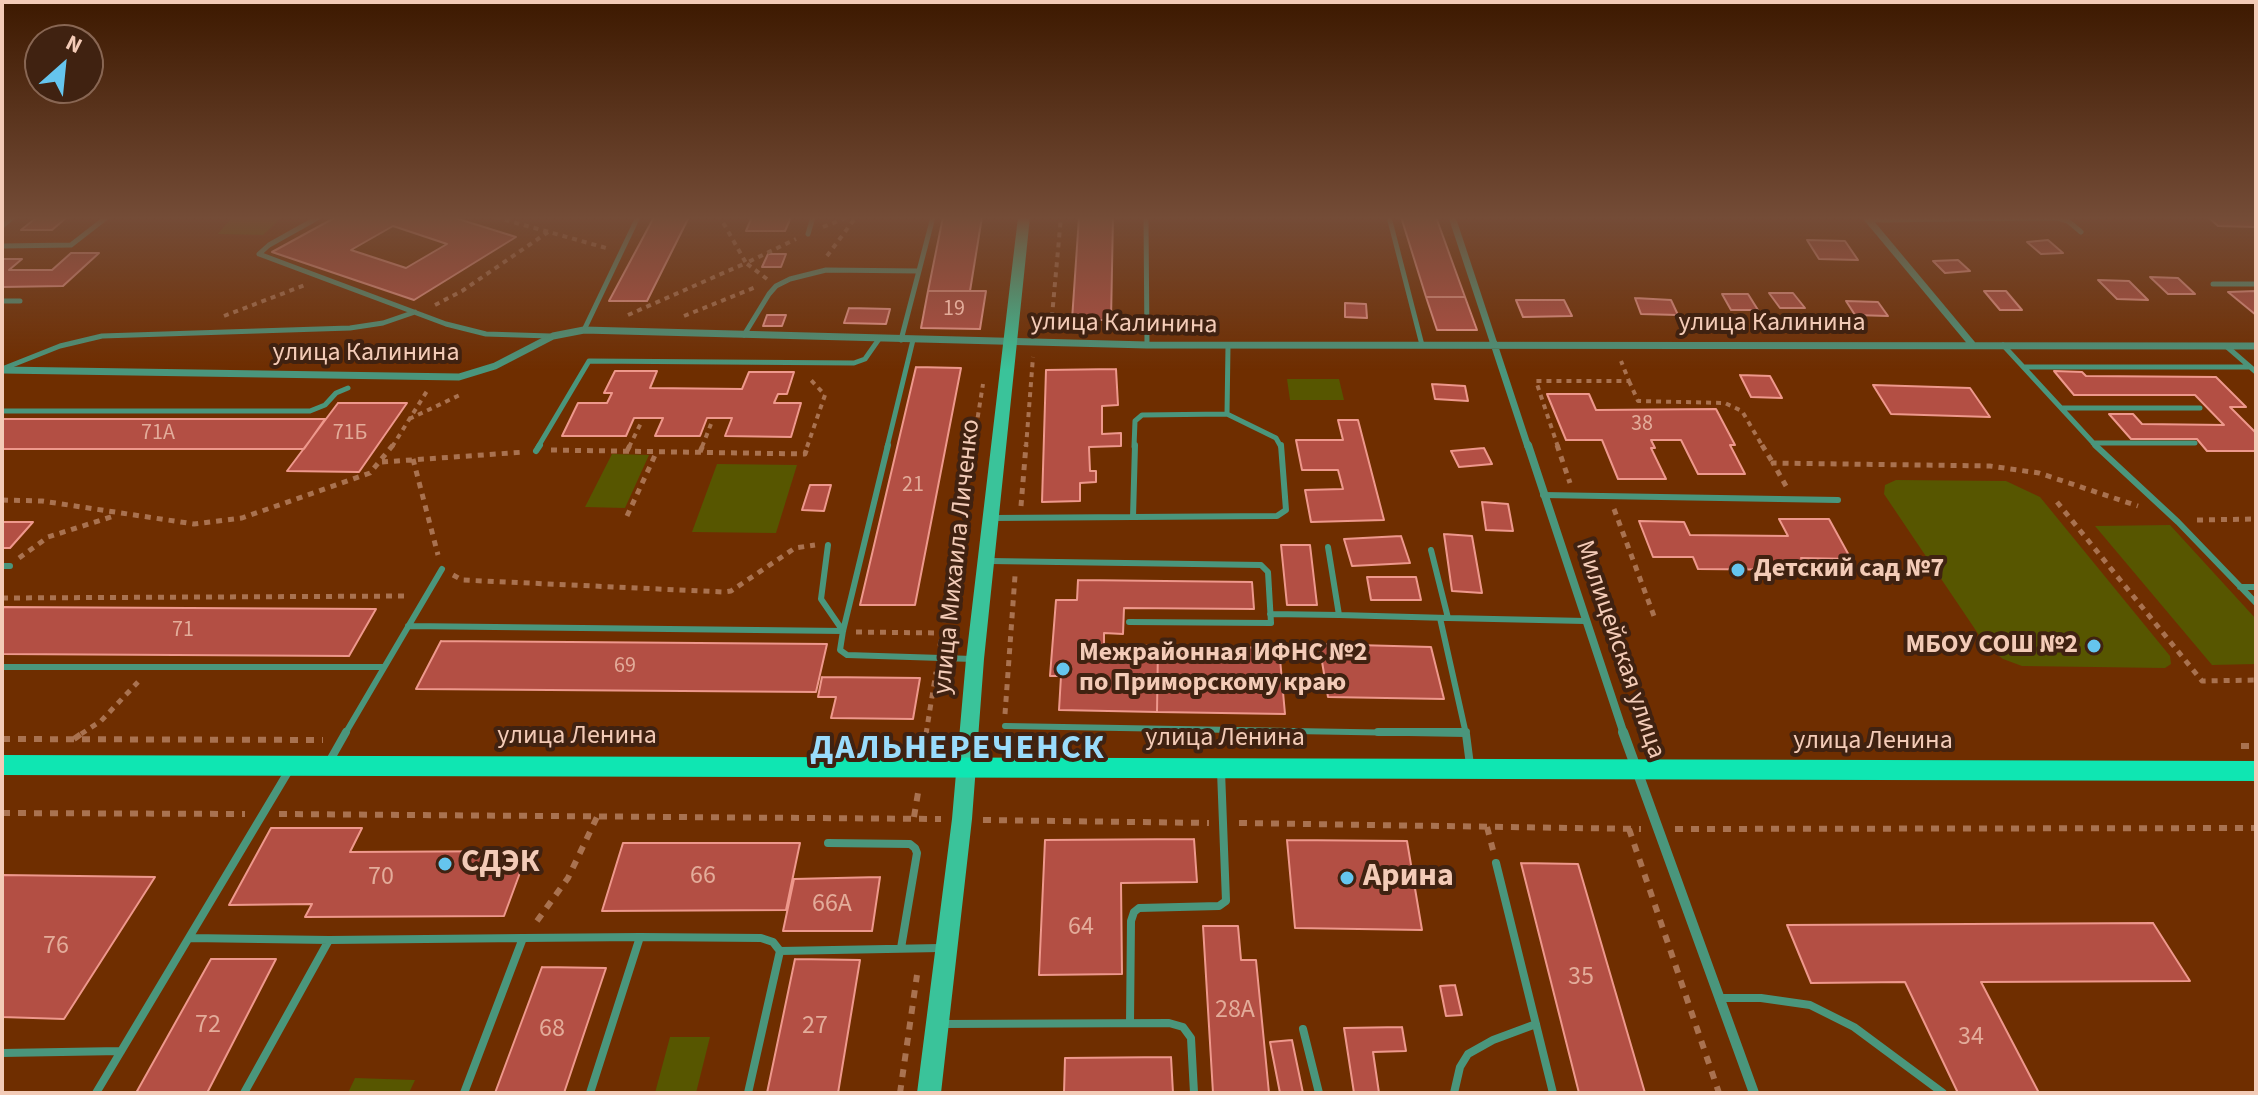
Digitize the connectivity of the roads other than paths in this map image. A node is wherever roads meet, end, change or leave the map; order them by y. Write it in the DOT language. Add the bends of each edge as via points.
graph roads {
  1 [pos="297,268"];
  2 [pos="612,268"];
  3 [pos="1018,268"];
  4 [pos="1146,268"];
  5 [pos="1402,268"];
  6 [pos="1468,268"];
  7 [pos="1909,268"];
  8 [pos="919,271"];
  9 [pos="2213,284"];
  10 [pos="2256,284"];
  11 [pos="2,301"];
  12 [pos="20,301"];
  13 [pos="415,312"];
  14 [pos="586,327"];
  15 [pos="744,335"];
  16 [pos="553,336"];
  17 [pos="879,339"];
  18 [pos="901,340"];
  19 [pos="913,340"];
  20 [pos="1009,343"];
  21 [pos="1972,344"];
  22 [pos="1147,345"];
  23 [pos="1422,345"];
  24 [pos="2003,345"];
  25 [pos="1228,346"];
  26 [pos="1493,346"];
  27 [pos="2226,346"];
  28 [pos="2256,346"];
  29 [pos="2024,367"];
  30 [pos="2250,367"];
  31 [pos="2,369"];
  32 [pos="2256,372"];
  33 [pos="348,388"];
  34 [pos="2062,408"];
  35 [pos="2200,408"];
  36 [pos="2,411"];
  37 [pos="1227,414"];
  38 [pos="2093,443"];
  39 [pos="2195,443"];
  40 [pos="536,451"];
  41 [pos="1543,495"];
  42 [pos="1838,500"];
  43 [pos="1133,517"];
  44 [pos="990,518"];
  45 [pos="828,545"];
  46 [pos="1328,547"];
  47 [pos="1431,550"];
  48 [pos="986,561"];
  49 [pos="442,569"];
  50 [pos="2240,587"];
  51 [pos="2256,587"];
  52 [pos="2256,603"];
  53 [pos="1270,614"];
  54 [pos="1339,615"];
  55 [pos="1444,618"];
  56 [pos="1585,621"];
  57 [pos="1129,622"];
  58 [pos="408,626"];
  59 [pos="843,631"];
  60 [pos="975,659"];
  61 [pos="2,667"];
  62 [pos="383,667"];
  63 [pos="1005,726"];
  64 [pos="1466,734"];
  65 [pos="2,765"];
  66 [pos="291,765"];
  67 [pos="327,765"];
  68 [pos="965,765"];
  69 [pos="1221,767"];
  70 [pos="1471,768"];
  71 [pos="1636,770"];
  72 [pos="2256,771"];
  73 [pos="828,843"];
  74 [pos="1496,863"];
  75 [pos="640,937"];
  76 [pos="190,938"];
  77 [pos="523,938"];
  78 [pos="329,940"];
  79 [pos="947,947"];
  80 [pos="901,948"];
  81 [pos="780,951"];
  82 [pos="1719,998"];
  83 [pos="1130,1022"];
  84 [pos="938,1024"];
  85 [pos="1536,1024"];
  86 [pos="1303,1029"];
  87 [pos="121,1051"];
  88 [pos="2,1053"];
  89 [pos="96,1093"];
  90 [pos="244,1093"];
  91 [pos="464,1093"];
  92 [pos="590,1093"];
  93 [pos="748,1093"];
  94 [pos="929,1093"];
  95 [pos="1194,1093"];
  96 [pos="1319,1093"];
  97 [pos="1454,1093"];
  98 [pos="1553,1093"];
  99 [pos="1754,1093"];
  100 [pos="1943,1093"];
  1 -- 13 [label="lane"];
  2 -- 14 [label="lane"];
  3 -- 20 [label="main road, улица Михаила Личенко"];
  4 -- 22 [label="lane"];
  5 -- 23 [label="lane"];
  6 -- 26 [label="street, Милицейская улица"];
  7 -- 21 [label="street"];
  8 -- 15 [label="lane" via="826,270 790,279 769,294"];
  8 -- 18 [label="lane"];
  9 -- 10 [label="lane"];
  11 -- 12 [label="lane"];
  13 -- 16 [label="lane" via="486,334"];
  13 -- 31 [label="lane" via="350,328 102,336"];
  14 -- 15 [label="street, улица Калинина"];
  14 -- 16 [label="street, улица Калинина"];
  15 -- 17 [label="street, улица Калинина"];
  16 -- 31 [label="street, улица Калинина" via="477,373 436,377"];
  17 -- 18 [label="street, улица Калинина"];
  17 -- 40 [label="lane" via="860,362 589,361"];
  18 -- 19 [label="street, улица Калинина"];
  19 -- 20 [label="street, улица Калинина"];
  19 -- 59 [label="lane"];
  20 -- 22 [label="street, улица Калинина"];
  20 -- 44 [label="main road, улица Михаила Личенко"];
  21 -- 24 [label="street, улица Калинина"];
  21 -- 26 [label="street, улица Калинина"];
  22 -- 25 [label="street, улица Калинина"];
  23 -- 25 [label="street, улица Калинина"];
  23 -- 26 [label="street, улица Калинина"];
  24 -- 27 [label="street, улица Калинина"];
  24 -- 29 [label="lane"];
  25 -- 37 [label="lane"];
  26 -- 41 [label="street, Милицейская улица"];
  27 -- 28 [label="street, улица Калинина"];
  27 -- 30 [label="lane"];
  29 -- 30 [label="lane"];
  29 -- 34 [label="lane"];
  30 -- 32 [label="lane"];
  33 -- 36 [label="lane" via="310,411"];
  34 -- 35 [label="lane"];
  34 -- 38 [label="lane"];
  37 -- 43 [label="lane" via="1142,415 1135,421"];
  37 -- 43 [label="lane" via="1281,445 1286,510 1277,516"];
  38 -- 39 [label="lane"];
  38 -- 50 [label="lane"];
  41 -- 42 [label="lane"];
  41 -- 56 [label="street, Милицейская улица"];
  43 -- 44 [label="lane"];
  44 -- 48 [label="main road, улица Михаила Личенко"];
  45 -- 59 [label="lane" via="821,599"];
  46 -- 54 [label="lane"];
  47 -- 55 [label="lane"];
  48 -- 53 [label="lane" via="1261,565 1268,572"];
  48 -- 60 [label="main road, улица Михаила Личенко"];
  49 -- 58 [label="lane"];
  50 -- 51 [label="lane"];
  50 -- 52 [label="lane"];
  53 -- 54 [label="lane"];
  53 -- 57 [label="lane" via="1271,623"];
  54 -- 55 [label="lane"];
  55 -- 56 [label="lane"];
  55 -- 64 [label="lane"];
  56 -- 71 [label="street, Милицейская улица"];
  58 -- 59 [label="lane"];
  58 -- 62 [label="lane"];
  59 -- 60 [label="lane" via="840,650 847,655"];
  60 -- 68 [label="main road, улица Михаила Личенко"];
  61 -- 62 [label="lane"];
  62 -- 67 [label="lane"];
  63 -- 64 [label="lane"];
  64 -- 70 [label="lane"];
  65 -- 66 [label="main road, улица Ленина"];
  66 -- 67 [label="main road, улица Ленина"];
  66 -- 76 [label="lane"];
  67 -- 68 [label="main road, улица Ленина"];
  68 -- 69 [label="main road, улица Ленина"];
  68 -- 79 [label="main road, улица Михаила Личенко"];
  69 -- 70 [label="main road, улица Ленина"];
  69 -- 83 [label="lane" via="1226,897 1223,904 1139,908 1131,916"];
  70 -- 71 [label="main road, улица Ленина"];
  71 -- 72 [label="main road, улица Ленина"];
  71 -- 82 [label="street, Милицейская улица"];
  73 -- 80 [label="lane" via="915,848"];
  74 -- 85 [label="lane"];
  75 -- 77 [label="lane"];
  75 -- 81 [label="lane" via="761,938"];
  75 -- 92 [label="lane"];
  76 -- 78 [label="lane"];
  76 -- 87 [label="lane"];
  77 -- 78 [label="lane"];
  77 -- 91 [label="lane"];
  78 -- 90 [label="lane"];
  79 -- 80 [label="lane"];
  79 -- 84 [label="main road, улица Михаила Личенко"];
  80 -- 81 [label="lane"];
  81 -- 93 [label="lane"];
  82 -- 99 [label="street, Милицейская улица"];
  82 -- 100 [label="lane" via="1810,1005 1854,1027"];
  83 -- 84 [label="lane"];
  83 -- 95 [label="lane" via="1183,1027 1191,1038"];
  84 -- 94 [label="main road, улица Михаила Личенко"];
  85 -- 97 [label="lane" via="1468,1054"];
  85 -- 98 [label="lane"];
  86 -- 96 [label="lane"];
  87 -- 88 [label="lane"];
  87 -- 89 [label="lane"];
}
